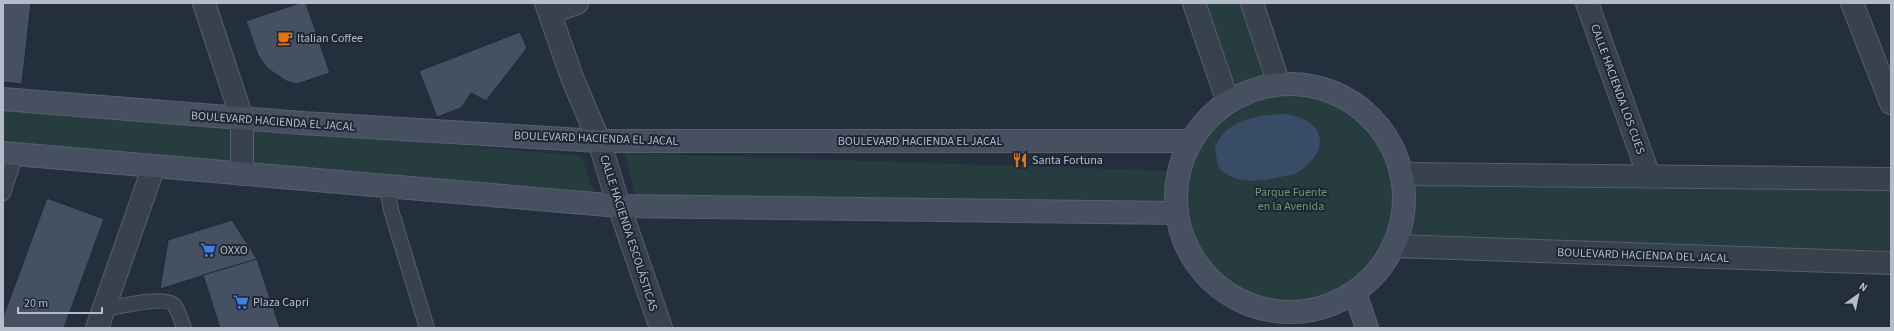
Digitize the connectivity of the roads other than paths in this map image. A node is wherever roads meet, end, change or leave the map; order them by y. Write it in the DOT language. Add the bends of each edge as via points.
graph roads {
  1 [pos="204,3"];
  2 [pos="577,3"];
  3 [pos="1194,3"];
  4 [pos="1252,3"];
  5 [pos="1587,3"];
  6 [pos="1852,3"];
  7 [pos="548,8"];
  8 [pos="1279,84"];
  9 [pos="3,99"];
  10 [pos="1228,102"];
  11 [pos="1891,104"];
  12 [pos="242,118"];
  13 [pos="599,141"];
  14 [pos="1191,141"];
  15 [pos="10,154"];
  16 [pos="154,166"];
  17 [pos="242,174"];
  18 [pos="1402,174"];
  19 [pos="1649,176"];
  20 [pos="1891,179"];
  21 [pos="387,187"];
  22 [pos="3,193"];
  23 [pos="619,206"];
  24 [pos="1177,213"];
  25 [pos="1394,246"];
  26 [pos="1891,263"];
  27 [pos="1355,293"];
  28 [pos="100,318"];
  29 [pos="1305,320"];
  30 [pos="184,328"];
  31 [pos="427,328"];
  32 [pos="661,328"];
  33 [pos="1367,328"];
  1 -- 12 [label="street"];
  2 -- 7 [label="street"];
  3 -- 10 [label="street"];
  4 -- 8 [label="street"];
  5 -- 19 [label="street, CALLE HACIENDA LOS CUES"];
  6 -- 11 [label="street"];
  7 -- 13 [label="street, CALLE HACIENDA ESCOLÁSTICAS" via="573,80"];
  8 -- 10 [label="main road" via="1252,90"];
  8 -- 18 [label="main road" via="1303,85 1326,90 1361,109 1387,138"];
  9 -- 12 [label="main road, BOULEVARD HACIENDA EL JACAL"];
  10 -- 14 [label="main road" via="1202,125"];
  12 -- 13 [label="main road, BOULEVARD HACIENDA EL JACAL"];
  12 -- 17 [label="street"];
  13 -- 14 [label="main road, BOULEVARD HACIENDA EL JACAL"];
  13 -- 23 [label="street, CALLE HACIENDA ESCOLÁSTICAS"];
  14 -- 24 [label="main road" via="1178,176"];
  15 -- 16 [label="main road"];
  15 -- 22 [label="lane"];
  16 -- 17 [label="main road"];
  16 -- 28 [label="street"];
  17 -- 21 [label="main road"];
  18 -- 19 [label="street"];
  18 -- 25 [label="main road" via="1404,211 1402,226"];
  19 -- 20 [label="street"];
  21 -- 23 [label="main road"];
  21 -- 31 [label="lane" via="391,210"];
  23 -- 24 [label="main road"];
  23 -- 32 [label="street, CALLE HACIENDA ESCOLÁSTICAS"];
  24 -- 29 [label="main road" via="1180,229 1190,252 1204,273 1217,285 1237,299 1253,306"];
  25 -- 26 [label="street, BOULEVARD HACIENDA DEL JACAL"];
  25 -- 27 [label="main road" via="1378,272"];
  27 -- 29 [label="main road"];
  27 -- 33 [label="main road"];
  28 -- 30 [label="lane" via="158,301 167,301 174,305"];
}
